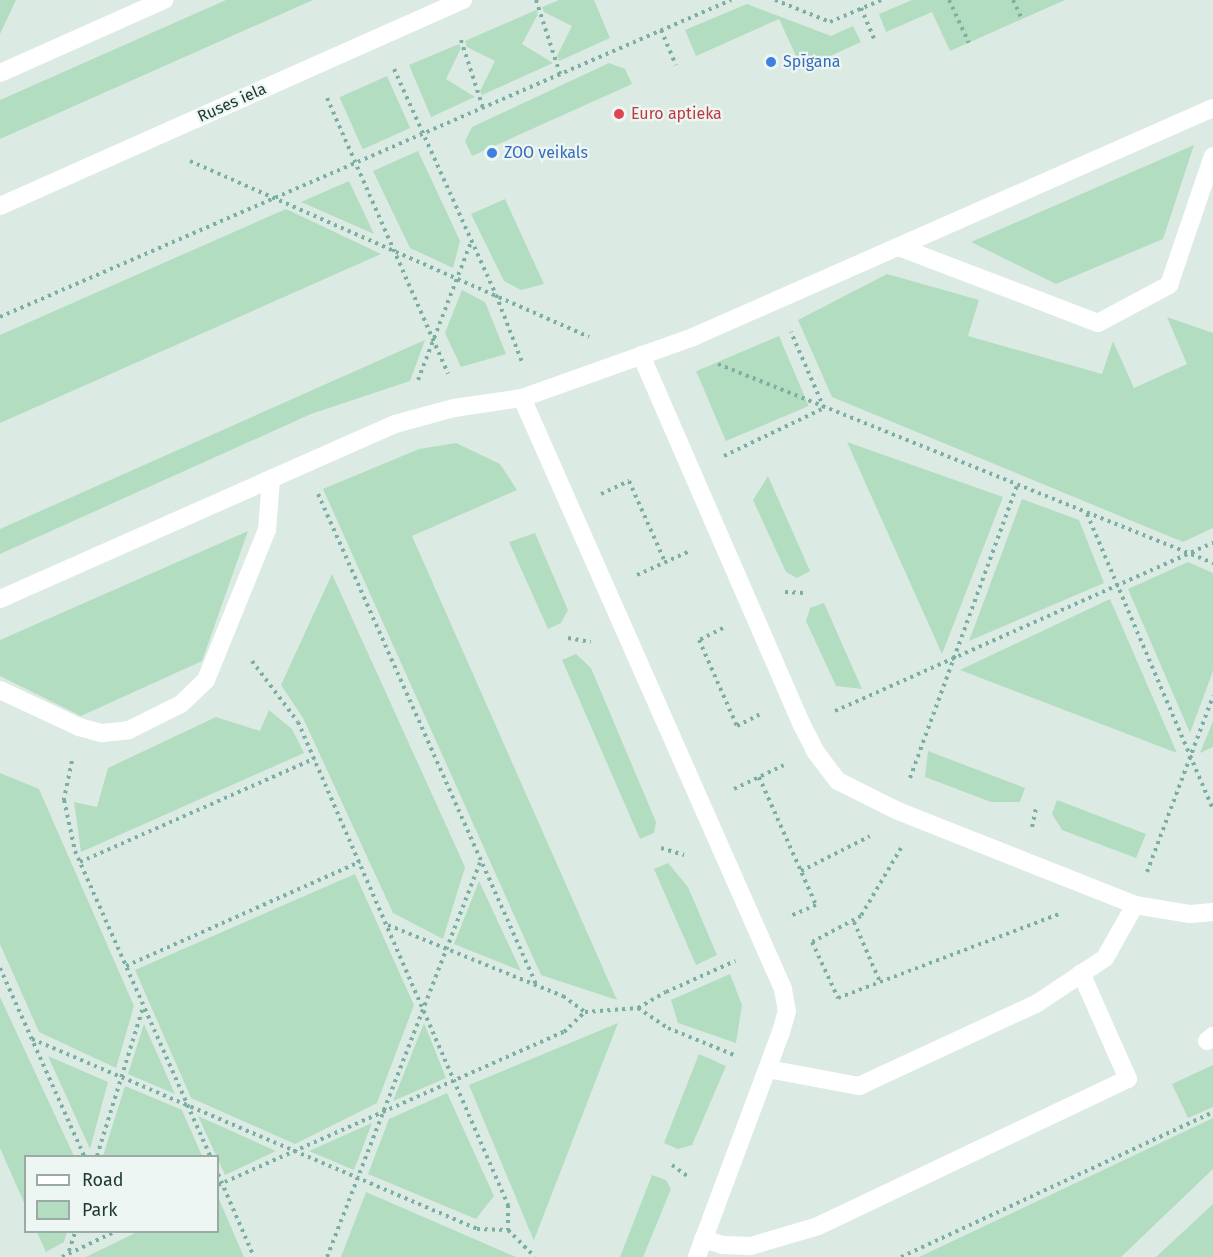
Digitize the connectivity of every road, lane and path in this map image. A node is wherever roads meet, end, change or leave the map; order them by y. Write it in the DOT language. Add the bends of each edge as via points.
graph roads {
  1 [pos="164,0"];
  2 [pos="463,0"];
  3 [pos="536,0"];
  4 [pos="730,0"];
  5 [pos="775,0"];
  6 [pos="880,0"];
  7 [pos="949,0"];
  8 [pos="1013,0"];
  9 [pos="446,8"];
  10 [pos="861,8"];
  11 [pos="1022,19"];
  12 [pos="662,30"];
  13 [pos="379,38"];
  14 [pos="874,38"];
  15 [pos="969,43"];
  16 [pos="676,64"];
  17 [pos="314,67"];
  18 [pos="0,73"];
  19 [pos="560,74"];
  20 [pos="483,108"];
  21 [pos="1213,108"];
  22 [pos="423,134"];
  23 [pos="145,141"];
  24 [pos="1213,156"];
  25 [pos="356,163"];
  26 [pos="275,199"];
  27 [pos="0,206"];
  28 [pos="471,241"];
  29 [pos="899,247"];
  30 [pos="393,249"];
  31 [pos="458,278"];
  32 [pos="496,295"];
  33 [pos="778,301"];
  34 [pos="0,317"];
  35 [pos="693,337"];
  36 [pos="434,342"];
  37 [pos="642,355"];
  38 [pos="522,398"];
  39 [pos="454,408"];
  40 [pos="824,408"];
  41 [pos="395,424"];
  42 [pos="720,446"];
  43 [pos="724,456"];
  44 [pos="306,464"];
  45 [pos="729,466"];
  46 [pos="271,479"];
  47 [pos="629,481"];
  48 [pos="1017,485"];
  49 [pos="1087,513"];
  50 [pos="720,536"];
  51 [pos="1213,543"];
  52 [pos="1189,554"];
  53 [pos="665,562"];
  54 [pos="1213,563"];
  55 [pos="780,582"];
  56 [pos="1118,585"];
  57 [pos="606,590"];
  58 [pos="785,592"];
  59 [pos="804,593"];
  60 [pos="0,599"];
  61 [pos="789,603"];
  62 [pos="222,639"];
  63 [pos="699,640"];
  64 [pos="954,658"];
  65 [pos="0,690"];
  66 [pos="1213,696"];
  67 [pos="832,700"];
  68 [pos="837,711"];
  69 [pos="842,722"];
  70 [pos="802,725"];
  71 [pos="737,726"];
  72 [pos="79,728"];
  73 [pos="815,751"];
  74 [pos="1190,756"];
  75 [pos="314,759"];
  76 [pos="899,774"];
  77 [pos="759,777"];
  78 [pos="909,779"];
  79 [pos="921,784"];
  80 [pos="701,804"];
  81 [pos="1036,808"];
  82 [pos="1213,809"];
  83 [pos="898,811"];
  84 [pos="918,819"];
  85 [pos="1021,823"];
  86 [pos="1032,827"];
  87 [pos="1043,831"];
  88 [pos="80,862"];
  89 [pos="360,862"];
  90 [pos="481,862"];
  91 [pos="1137,867"];
  92 [pos="801,871"];
  93 [pos="1147,872"];
  94 [pos="1156,874"];
  95 [pos="1092,889"];
  96 [pos="816,905"];
  97 [pos="1135,905"];
  98 [pos="1213,912"];
  99 [pos="854,922"];
  100 [pos="388,925"];
  101 [pos="447,948"];
  102 [pos="765,948"];
  103 [pos="732,950"];
  104 [pos="737,960"];
  105 [pos="126,966"];
  106 [pos="0,968"];
  107 [pos="740,971"];
  108 [pos="1081,974"];
  109 [pos="880,982"];
  110 [pos="536,984"];
  111 [pos="144,1006"];
  112 [pos="424,1007"];
  113 [pos="638,1008"];
  114 [pos="585,1012"];
  115 [pos="32,1039"];
  116 [pos="768,1069"];
  117 [pos="122,1077"];
  118 [pos="456,1080"];
  119 [pos="188,1106"];
  120 [pos="383,1112"];
  121 [pos="1213,1112"];
  122 [pos="294,1151"];
  123 [pos="84,1155"];
  124 [pos="97,1155"];
  125 [pos="210,1155"];
  126 [pos="672,1165"];
  127 [pos="698,1169"];
  128 [pos="358,1178"];
  129 [pos="220,1184"];
  130 [pos="508,1230"];
  131 [pos="75,1233"];
  132 [pos="112,1233"];
  133 [pos="703,1239"];
  134 [pos="69,1252"];
  135 [pos="62,1257"];
  136 [pos="254,1257"];
  137 [pos="327,1257"];
  138 [pos="535,1257"];
  139 [pos="697,1257"];
  140 [pos="901,1257"];
  1 -- 18 [label="street"];
  2 -- 9 [label="street, Ruses iela"];
  3 -- 19 [label="path"];
  4 -- 12 [label="path"];
  5 -- 10 [label="path" via="830,22"];
  6 -- 10 [label="path"];
  7 -- 15 [label="path"];
  8 -- 11 [label="path"];
  9 -- 13 [label="street, Ruses iela"];
  9 -- 20 [label="path"];
  10 -- 14 [label="path"];
  12 -- 16 [label="path"];
  12 -- 19 [label="path"];
  13 -- 17 [label="street, Ruses iela"];
  13 -- 22 [label="path"];
  17 -- 23 [label="street, Ruses iela"];
  17 -- 25 [label="path"];
  19 -- 20 [label="path"];
  20 -- 22 [label="path"];
  21 -- 29 [label="street"];
  22 -- 25 [label="path"];
  22 -- 28 [label="path"];
  23 -- 26 [label="path"];
  23 -- 27 [label="street, Ruses iela"];
  24 -- 29 [label="street" via="1169,285 1098,322"];
  25 -- 26 [label="path"];
  25 -- 30 [label="path"];
  26 -- 30 [label="path"];
  26 -- 34 [label="path"];
  28 -- 31 [label="path"];
  28 -- 32 [label="path"];
  29 -- 33 [label="street"];
  30 -- 31 [label="path"];
  30 -- 36 [label="path"];
  31 -- 32 [label="path"];
  31 -- 36 [label="path"];
  32 -- 37 [label="path" via="590,338"];
  32 -- 38 [label="path" via="522,356"];
  33 -- 35 [label="street"];
  33 -- 40 [label="path"];
  35 -- 37 [label="street"];
  35 -- 40 [label="path" via="703,358"];
  36 -- 39 [label="path" via="449,378"];
  36 -- 41 [label="path"];
  37 -- 38 [label="street"];
  37 -- 50 [label="street"];
  38 -- 39 [label="street"];
  38 -- 57 [label="street"];
  39 -- 41 [label="street"];
  40 -- 43 [label="path"];
  40 -- 48 [label="path"];
  41 -- 44 [label="street"];
  42 -- 43 [label="path"];
  43 -- 45 [label="path"];
  44 -- 46 [label="street"];
  44 -- 90 [label="path" via="341,554"];
  46 -- 60 [label="street"];
  46 -- 62 [label="street" via="267,530"];
  47 -- 53 [label="path"];
  48 -- 49 [label="path"];
  48 -- 64 [label="path"];
  49 -- 52 [label="path"];
  49 -- 56 [label="path"];
  50 -- 53 [label="path"];
  50 -- 70 [label="street"];
  51 -- 52 [label="path"];
  52 -- 54 [label="path"];
  52 -- 56 [label="path"];
  53 -- 57 [label="path"];
  55 -- 58 [label="path"];
  56 -- 64 [label="path"];
  56 -- 74 [label="path"];
  57 -- 80 [label="street"];
  58 -- 59 [label="path"];
  58 -- 61 [label="path"];
  62 -- 72 [label="street" via="206,680 181,704 129,730 102,733"];
  62 -- 75 [label="path" via="256,664 298,722"];
  63 -- 71 [label="path"];
  64 -- 68 [label="path"];
  64 -- 78 [label="path"];
  65 -- 72 [label="street"];
  66 -- 74 [label="path"];
  67 -- 68 [label="path"];
  68 -- 69 [label="path"];
  68 -- 70 [label="path"];
  70 -- 73 [label="street"];
  72 -- 88 [label="path" via="64,800"];
  73 -- 77 [label="path"];
  73 -- 83 [label="street" via="838,781"];
  74 -- 82 [label="path"];
  74 -- 93 [label="path"];
  75 -- 88 [label="path"];
  75 -- 89 [label="path"];
  76 -- 78 [label="path"];
  77 -- 80 [label="path"];
  77 -- 92 [label="path"];
  78 -- 79 [label="path"];
  78 -- 83 [label="path"];
  80 -- 102 [label="street"];
  81 -- 86 [label="path"];
  83 -- 84 [label="street"];
  83 -- 92 [label="path" via="879,832"];
  84 -- 95 [label="street"];
  84 -- 99 [label="path"];
  85 -- 86 [label="path"];
  86 -- 87 [label="path"];
  88 -- 105 [label="path"];
  89 -- 100 [label="path"];
  89 -- 105 [label="path"];
  90 -- 101 [label="path"];
  90 -- 110 [label="path"];
  91 -- 93 [label="path"];
  92 -- 96 [label="path"];
  93 -- 94 [label="path"];
  93 -- 97 [label="path"];
  95 -- 97 [label="street"];
  95 -- 109 [label="path" via="1076,908"];
  97 -- 98 [label="street" via="1190,914"];
  97 -- 108 [label="street" via="1105,958"];
  99 -- 109 [label="path"];
  99 -- 109 [label="path" via="812,942 838,998"];
  100 -- 101 [label="path"];
  100 -- 112 [label="path"];
  101 -- 110 [label="path"];
  101 -- 112 [label="path"];
  102 -- 104 [label="path"];
  102 -- 116 [label="street" via="783,989 787,1011"];
  103 -- 104 [label="path"];
  104 -- 107 [label="path"];
  104 -- 113 [label="path"];
  105 -- 111 [label="path"];
  106 -- 115 [label="path"];
  108 -- 116 [label="street" via="1036,1004 859,1086"];
  108 -- 133 [label="street" via="1128,1079 818,1226 751,1246 723,1245"];
  110 -- 114 [label="path"];
  111 -- 117 [label="path"];
  111 -- 119 [label="path"];
  112 -- 118 [label="path"];
  112 -- 120 [label="path"];
  113 -- 114 [label="path"];
  113 -- 116 [label="path" via="668,1028"];
  114 -- 118 [label="path" via="564,1032"];
  115 -- 117 [label="path"];
  115 -- 123 [label="path"];
  116 -- 133 [label="street"];
  117 -- 119 [label="path"];
  117 -- 124 [label="path"];
  118 -- 120 [label="path"];
  118 -- 130 [label="path" via="508,1205"];
  119 -- 122 [label="path"];
  119 -- 125 [label="path"];
  120 -- 122 [label="path"];
  120 -- 128 [label="path"];
  121 -- 140 [label="path"];
  122 -- 128 [label="path"];
  122 -- 129 [label="path"];
  126 -- 127 [label="path" via="693,1180"];
  128 -- 130 [label="path" via="477,1229"];
  128 -- 137 [label="path"];
  129 -- 136 [label="path"];
  130 -- 138 [label="path"];
  131 -- 134 [label="path"];
  132 -- 134 [label="path"];
  133 -- 139 [label="street"];
  134 -- 135 [label="path"];
}
